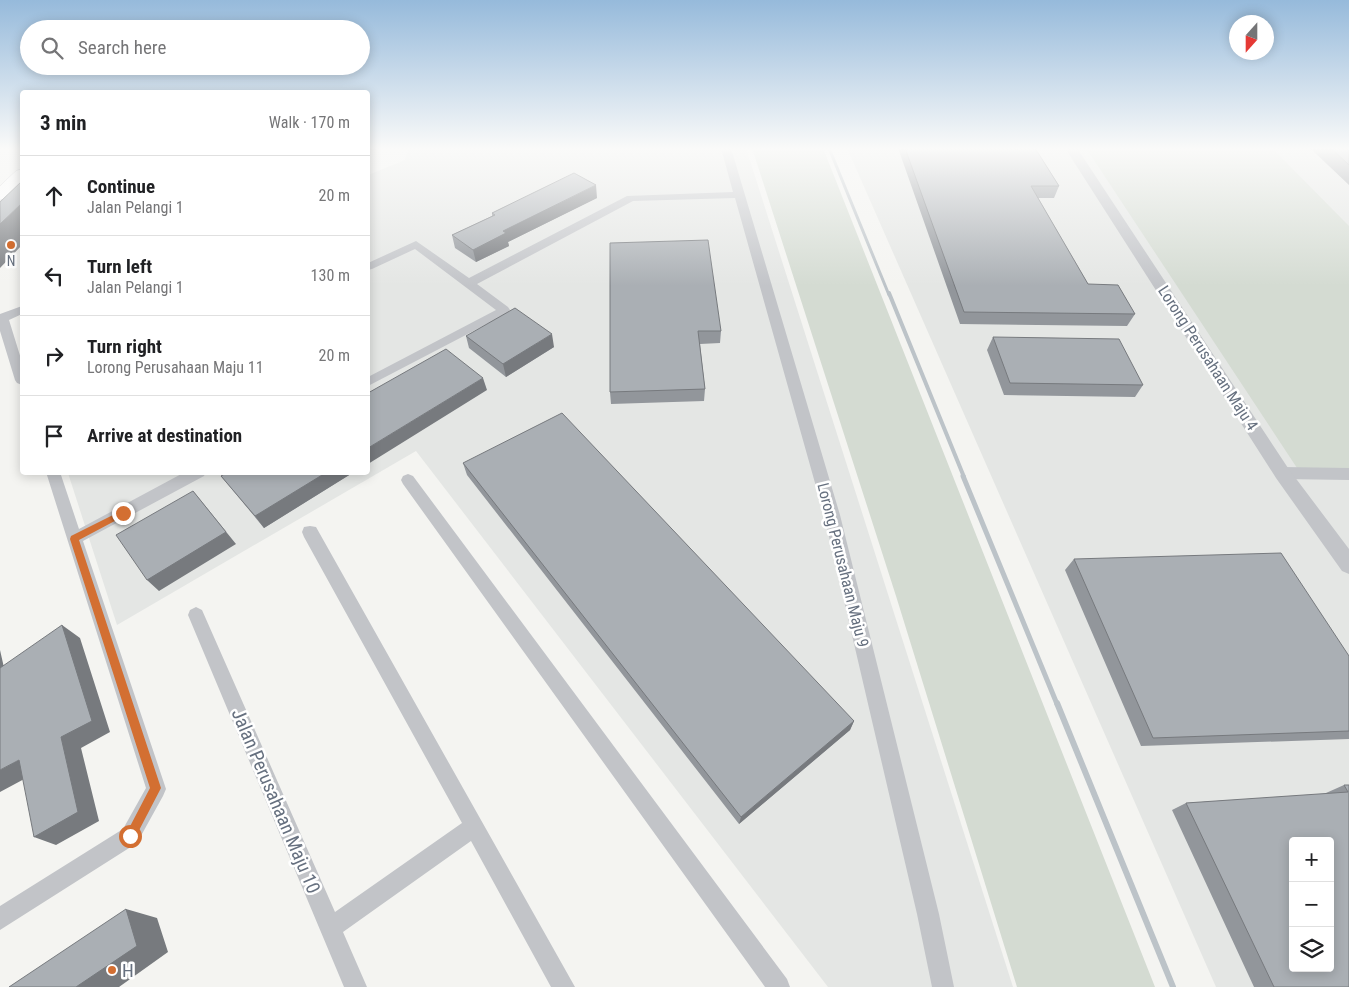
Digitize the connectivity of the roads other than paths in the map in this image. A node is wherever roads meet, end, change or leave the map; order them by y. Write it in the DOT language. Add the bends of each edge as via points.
graph roads {
  1 [pos="1101,194"];
  2 [pos="738,195"];
  3 [pos="370,266"];
  4 [pos="469,283"];
  5 [pos="20,311"];
  6 [pos="1,319"];
  7 [pos="20,374"];
  8 [pos="370,381"];
  9 [pos="1282,473"];
  10 [pos="1349,474"];
  11 [pos="54,475"];
  12 [pos="193,475"];
  13 [pos="408,480"];
  14 [pos="310,532"];
  15 [pos="74,539"];
  16 [pos="1349,565"];
  17 [pos="196,615"];
  18 [pos="474,827"];
  19 [pos="0,919"];
  20 [pos="330,928"];
  21 [pos="356,987"];
  22 [pos="564,987"];
  23 [pos="779,987"];
  24 [pos="943,987"];
  1 -- 9 [label="street, Lorong Perusahaan Maju 4"];
  2 -- 4 [label="street" via="631,198"];
  2 -- 24 [label="street, Lorong Perusahaan Maju 9" via="832,515"];
  3 -- 4 [label="street" via="416,244"];
  4 -- 8 [label="street" via="504,310"];
  5 -- 6 [label="street"];
  6 -- 7 [label="street"];
  9 -- 10 [label="street"];
  9 -- 16 [label="street, Lorong Perusahaan Maju 4"];
  11 -- 15 [label="street"];
  12 -- 15 [label="street"];
  13 -- 23 [label="street"];
  14 -- 18 [label="street"];
  15 -- 19 [label="street" via="156,788 130,836"];
  17 -- 20 [label="street, Jalan Perusahaan Maju 10"];
  18 -- 20 [label="street"];
  18 -- 22 [label="street"];
  20 -- 21 [label="street, Jalan Perusahaan Maju 10"];
}
